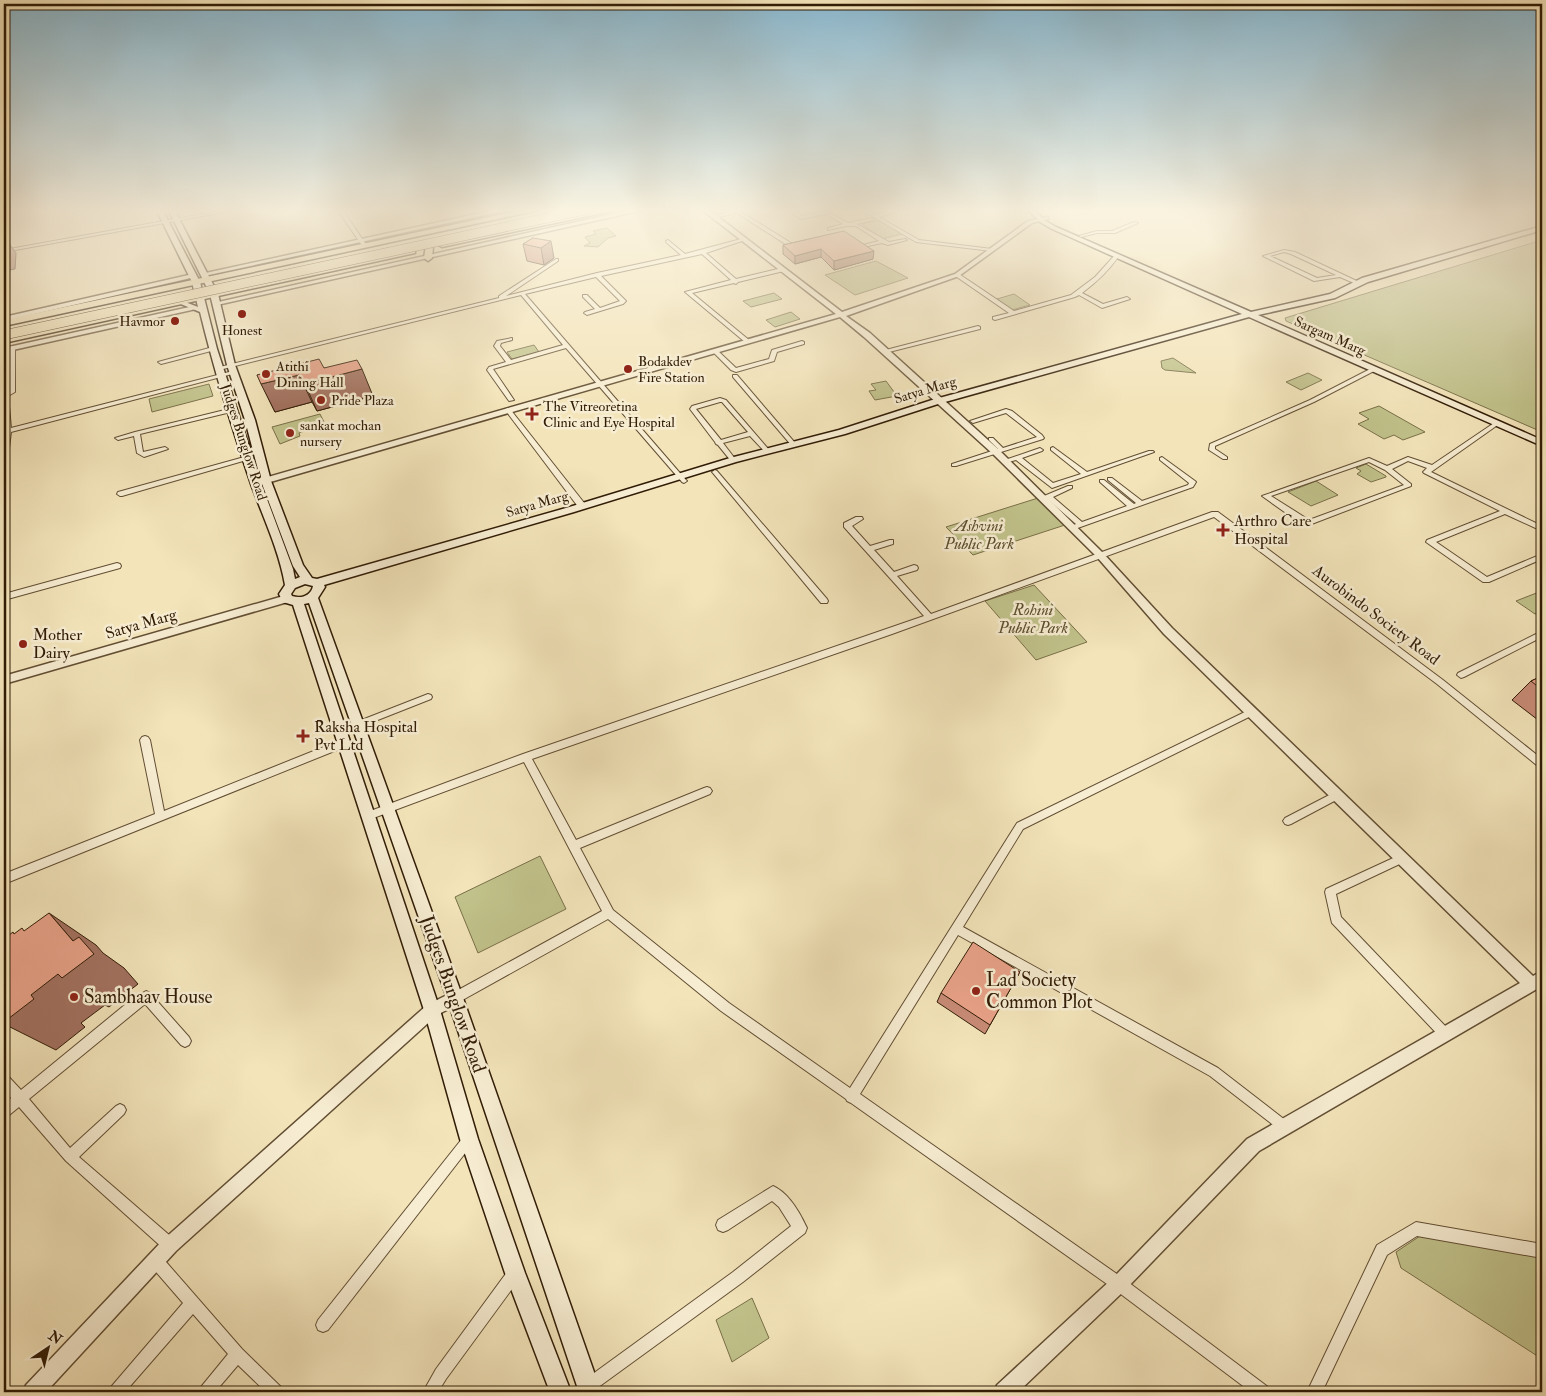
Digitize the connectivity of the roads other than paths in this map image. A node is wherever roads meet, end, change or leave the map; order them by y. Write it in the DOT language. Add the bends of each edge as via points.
graph roads {
  1 [pos="192,274"];
  2 [pos="205,274"];
  3 [pos="220,274"];
  4 [pos="236,274"];
  5 [pos="258,274"];
  6 [pos="259,274"];
  7 [pos="287,274"];
  8 [pos="309,274"];
  9 [pos="345,274"];
  10 [pos="535,274"];
  11 [pos="601,274"];
  12 [pos="727,274"];
  13 [pos="766,274"];
  14 [pos="787,274"];
  15 [pos="957,274"];
  16 [pos="1099,274"];
  17 [pos="1160,274"];
  18 [pos="1166,274"];
  19 [pos="1302,274"];
  20 [pos="1392,274"];
  21 [pos="1393,274"];
  22 [pos="597,275"];
  23 [pos="1341,275"];
  24 [pos="206,277"];
  25 [pos="195,279"];
  26 [pos="736,282"];
  27 [pos="1358,283"];
  28 [pos="265,284"];
  29 [pos="1078,293"];
  30 [pos="523,295"];
  31 [pos="585,296"];
  32 [pos="201,297"];
  33 [pos="216,299"];
  34 [pos="1127,299"];
  35 [pos="180,302"];
  36 [pos="494,302"];
  37 [pos="199,310"];
  38 [pos="599,310"];
  39 [pos="587,313"];
  40 [pos="1013,313"];
  41 [pos="841,315"];
  42 [pos="1258,315"];
  43 [pos="19,318"];
  44 [pos="995,318"];
  45 [pos="4,319"];
  46 [pos="4,323"];
  47 [pos="4,328"];
  48 [pos="978,328"];
  49 [pos="4,335"];
  50 [pos="510,339"];
  51 [pos="4,340"];
  52 [pos="747,341"];
  53 [pos="802,344"];
  54 [pos="567,346"];
  55 [pos="12,348"];
  56 [pos="213,349"];
  57 [pos="4,350"];
  58 [pos="715,351"];
  59 [pos="885,351"];
  60 [pos="161,362"];
  61 [pos="509,362"];
  62 [pos="232,369"];
  63 [pos="1374,369"];
  64 [pos="221,372"];
  65 [pos="735,376"];
  66 [pos="600,383"];
  67 [pos="5,395"];
  68 [pos="511,400"];
  69 [pos="943,403"];
  70 [pos="233,410"];
  71 [pos="508,410"];
  72 [pos="973,421"];
  73 [pos="1497,423"];
  74 [pos="6,432"];
  75 [pos="752,433"];
  76 [pos="137,434"];
  77 [pos="118,438"];
  78 [pos="1542,438"];
  79 [pos="990,439"];
  80 [pos="718,442"];
  81 [pos="1542,443"];
  82 [pos="794,445"];
  83 [pos="165,449"];
  84 [pos="1054,449"];
  85 [pos="1040,450"];
  86 [pos="999,451"];
  87 [pos="768,452"];
  88 [pos="1151,452"];
  89 [pos="1017,457"];
  90 [pos="248,458"];
  91 [pos="1225,458"];
  92 [pos="1162,459"];
  93 [pos="733,460"];
  94 [pos="1005,461"];
  95 [pos="4,463"];
  96 [pos="954,465"];
  97 [pos="1431,467"];
  98 [pos="1387,470"];
  99 [pos="715,472"];
  100 [pos="1085,474"];
  101 [pos="682,479"];
  102 [pos="1110,479"];
  103 [pos="266,480"];
  104 [pos="1102,481"];
  105 [pos="256,483"];
  106 [pos="1047,483"];
  107 [pos="1070,487"];
  108 [pos="1032,488"];
  109 [pos="120,494"];
  110 [pos="1053,504"];
  111 [pos="1141,504"];
  112 [pos="582,506"];
  113 [pos="1133,506"];
  114 [pos="1506,511"];
  115 [pos="860,519"];
  116 [pos="1081,525"];
  117 [pos="1072,528"];
  118 [pos="1542,529"];
  119 [pos="491,536"];
  120 [pos="890,542"];
  121 [pos="868,549"];
  122 [pos="1100,555"];
  123 [pos="1542,556"];
  124 [pos="116,566"];
  125 [pos="914,568"];
  126 [pos="892,575"];
  127 [pos="302,591"];
  128 [pos="4,597"];
  129 [pos="824,601"];
  130 [pos="929,616"];
  131 [pos="1542,634"];
  132 [pos="4,673"];
  133 [pos="1461,675"];
  134 [pos="4,680"];
  135 [pos="428,697"];
  136 [pos="1252,712"];
  137 [pos="357,726"];
  138 [pos="145,740"];
  139 [pos="344,743"];
  140 [pos="526,757"];
  141 [pos="1542,764"];
  142 [pos="707,791"];
  143 [pos="1337,795"];
  144 [pos="386,808"];
  145 [pos="160,816"];
  146 [pos="368,816"];
  147 [pos="1288,821"];
  148 [pos="573,846"];
  149 [pos="1402,858"];
  150 [pos="4,879"];
  151 [pos="609,913"];
  152 [pos="957,929"];
  153 [pos="1537,981"];
  154 [pos="456,998"];
  155 [pos="432,1010"];
  156 [pos="1445,1034"];
  157 [pos="185,1041"];
  158 [pos="4,1080"];
  159 [pos="851,1097"];
  160 [pos="20,1099"];
  161 [pos="120,1110"];
  162 [pos="4,1112"];
  163 [pos="1285,1127"];
  164 [pos="469,1139"];
  165 [pos="70,1157"];
  166 [pos="723,1225"];
  167 [pos="170,1245"];
  168 [pos="1542,1251"];
  169 [pos="156,1260"];
  170 [pos="515,1273"];
  171 [pos="1119,1284"];
  172 [pos="192,1304"];
  173 [pos="323,1325"];
  174 [pos="238,1354"];
  175 [pos="588,1389"];
  176 [pos="33,1392"];
  177 [pos="116,1392"];
  178 [pos="206,1392"];
  179 [pos="276,1392"];
  180 [pos="430,1392"];
  181 [pos="560,1392"];
  182 [pos="1004,1392"];
  183 [pos="1262,1392"];
  184 [pos="1314,1392"];
  1 -- 25 [label="main road, Judges Bunglow Road"];
  2 -- 24 [label="main road, Judges Bunglow Road"];
  3 -- 24 [label="street"];
  4 -- 24 [label="main road"];
  5 -- 47 [label="main road"];
  6 -- 28 [label="main road"];
  7 -- 49 [label="main road, bridge"];
  8 -- 28 [label="main road"];
  9 -- 33 [label="street"];
  10 -- 36 [label="street"];
  11 -- 22 [label="street"];
  12 -- 26 [label="street"];
  13 -- 26 [label="street"];
  14 -- 41 [label="street"];
  15 -- 40 [label="street"];
  15 -- 41 [label="street"];
  16 -- 29 [label="street"];
  17 -- 42 [label="main road, Sargam Marg"];
  18 -- 42 [label="main road, Sargam Marg"];
  19 -- 23 [label="street" via="1316,280"];
  20 -- 27 [label="main road, Satya Marg"];
  21 -- 42 [label="main road, Satya Marg" via="1332,300"];
  22 -- 30 [label="street"];
  22 -- 38 [label="street" via="623,301"];
  23 -- 27 [label="street"];
  24 -- 25 [label="main road"];
  24 -- 33 [label="main road, Judges Bunglow Road"];
  25 -- 32 [label="main road, Judges Bunglow Road"];
  25 -- 43 [label="street"];
  25 -- 43 [label="main road" via="169,288"];
  26 -- 52 [label="street" via="688,292"];
  27 -- 42 [label="main road, Satya Marg" via="1332,296"];
  28 -- 33 [label="main road"];
  29 -- 34 [label="street" via="1102,306"];
  29 -- 40 [label="street"];
  30 -- 36 [label="street"];
  30 -- 54 [label="street"];
  31 -- 38 [label="street"];
  32 -- 33 [label="main road"];
  32 -- 35 [label="main road"];
  32 -- 37 [label="main road, Judges Bunglow Road"];
  33 -- 62 [label="main road, Judges Bunglow Road"];
  35 -- 37 [label="main road"];
  35 -- 51 [label="main road"];
  36 -- 62 [label="street"];
  37 -- 55 [label="street"];
  37 -- 56 [label="main road, Judges Bunglow Road"];
  38 -- 39 [label="street"];
  40 -- 44 [label="street"];
  41 -- 52 [label="street"];
  41 -- 59 [label="street"];
  42 -- 63 [label="main road, Sargam Marg"];
  42 -- 69 [label="main road, Satya Marg"];
  42 -- 78 [label="main road, Sargam Marg"];
  43 -- 45 [label="street"];
  43 -- 46 [label="main road"];
  48 -- 59 [label="street"];
  50 -- 61 [label="street" via="499,342 497,346"];
  52 -- 58 [label="street"];
  53 -- 58 [label="street" via="774,351 772,360 736,370"];
  54 -- 61 [label="street"];
  54 -- 66 [label="street"];
  55 -- 57 [label="street"];
  55 -- 67 [label="street" via="12,392"];
  56 -- 60 [label="street"];
  56 -- 64 [label="main road, Judges Bunglow Road"];
  58 -- 66 [label="street"];
  59 -- 69 [label="street"];
  61 -- 68 [label="street" via="490,370"];
  62 -- 64 [label="street"];
  62 -- 103 [label="main road, Judges Bunglow Road"];
  63 -- 73 [label="main road, Sargam Marg"];
  63 -- 91 [label="street" via="1312,401 1212,445 1212,450"];
  64 -- 70 [label="main road, Judges Bunglow Road"];
  64 -- 74 [label="street"];
  65 -- 82 [label="street"];
  66 -- 71 [label="street"];
  66 -- 101 [label="street"];
  67 -- 74 [label="street"];
  69 -- 82 [label="main road, Satya Marg"];
  69 -- 86 [label="street"];
  69 -- 99 [label="main road, Satya Marg"];
  70 -- 76 [label="street"];
  70 -- 90 [label="main road, Judges Bunglow Road"];
  71 -- 103 [label="street"];
  71 -- 112 [label="street"];
  72 -- 86 [label="street" via="1006,411 1041,438"];
  73 -- 81 [label="main road, Sargam Marg"];
  73 -- 97 [label="street"];
  74 -- 95 [label="street"];
  75 -- 80 [label="street"];
  75 -- 80 [label="street" via="724,401 694,407"];
  75 -- 87 [label="street"];
  76 -- 77 [label="street"];
  76 -- 83 [label="street" via="140,453 144,455"];
  79 -- 86 [label="street"];
  80 -- 93 [label="street"];
  82 -- 87 [label="main road, Satya Marg"];
  84 -- 100 [label="street"];
  85 -- 89 [label="street"];
  86 -- 94 [label="street"];
  86 -- 96 [label="street"];
  87 -- 93 [label="main road, Satya Marg"];
  88 -- 100 [label="street"];
  89 -- 94 [label="street"];
  89 -- 106 [label="street"];
  90 -- 105 [label="main road, Judges Bunglow Road"];
  90 -- 109 [label="street"];
  92 -- 111 [label="street" via="1193,482 1191,486"];
  93 -- 101 [label="main road, Satya Marg"];
  94 -- 108 [label="street"];
  97 -- 98 [label="street" via="1408,459"];
  97 -- 114 [label="street" via="1426,472 1428,474"];
  98 -- 98 [label="street" via="1367,460 1266,496 1309,523 1409,485"];
  99 -- 101 [label="main road, Satya Marg"];
  99 -- 129 [label="street"];
  100 -- 106 [label="street" via="1052,486"];
  101 -- 112 [label="main road, Satya Marg"];
  101 -- 119 [label="main road, Satya Marg"];
  102 -- 111 [label="street"];
  103 -- 105 [label="street"];
  103 -- 127 [label="main road, Judges Bunglow Road" via="298,566"];
  104 -- 113 [label="street"];
  105 -- 127 [label="main road, Judges Bunglow Road" via="288,569"];
  106 -- 108 [label="street"];
  107 -- 110 [label="street" via="1048,496"];
  108 -- 110 [label="street"];
  110 -- 116 [label="street"];
  110 -- 117 [label="street"];
  111 -- 113 [label="street"];
  112 -- 119 [label="main road, Satya Marg"];
  113 -- 116 [label="street"];
  114 -- 118 [label="street"];
  114 -- 123 [label="street" via="1430,542 1486,580"];
  115 -- 121 [label="street" via="847,525"];
  116 -- 117 [label="street"];
  117 -- 122 [label="street"];
  119 -- 127 [label="main road, Satya Marg"];
  120 -- 121 [label="street"];
  121 -- 126 [label="street"];
  122 -- 130 [label="street"];
  122 -- 136 [label="street" via="1168,630"];
  122 -- 141 [label="street, Aurobindo Society Road" via="1216,514 1440,682"];
  124 -- 128 [label="street"];
  125 -- 126 [label="street"];
  126 -- 130 [label="street"];
  127 -- 132 [label="street, Satya Marg"];
  127 -- 134 [label="street, Satya Marg"];
  127 -- 137 [label="main road, Judges Bunglow Road"];
  127 -- 139 [label="main road, Judges Bunglow Road"];
  130 -- 140 [label="street"];
  131 -- 133 [label="street"];
  135 -- 137 [label="street"];
  136 -- 143 [label="street"];
  136 -- 152 [label="street" via="1020,826"];
  137 -- 144 [label="main road, Judges Bunglow Road"];
  138 -- 145 [label="street"];
  139 -- 145 [label="street"];
  139 -- 146 [label="main road, Judges Bunglow Road"];
  140 -- 144 [label="street"];
  140 -- 148 [label="street"];
  142 -- 148 [label="street"];
  143 -- 147 [label="street"];
  143 -- 149 [label="street"];
  144 -- 146 [label="street"];
  144 -- 154 [label="main road, Judges Bunglow Road"];
  145 -- 150 [label="street"];
  146 -- 155 [label="main road, Judges Bunglow Road"];
  148 -- 151 [label="street"];
  149 -- 153 [label="street"];
  149 -- 156 [label="street" via="1330,892 1336,918"];
  151 -- 154 [label="street"];
  151 -- 159 [label="street" via="725,1007"];
  152 -- 159 [label="street"];
  152 -- 163 [label="street" via="1214,1072"];
  153 -- 156 [label="street"];
  154 -- 155 [label="street"];
  154 -- 175 [label="main road, Judges Bunglow Road"];
  155 -- 164 [label="main road, Judges Bunglow Road"];
  155 -- 167 [label="street"];
  156 -- 163 [label="street"];
  157 -- 160 [label="street" via="146,997"];
  158 -- 160 [label="street"];
  159 -- 171 [label="street"];
  160 -- 162 [label="street"];
  160 -- 165 [label="street"];
  161 -- 165 [label="street"];
  163 -- 171 [label="street" via="1253,1145"];
  164 -- 170 [label="main road, Judges Bunglow Road"];
  164 -- 173 [label="street"];
  165 -- 167 [label="street"];
  166 -- 175 [label="street" via="773,1193 784,1202 800,1228"];
  167 -- 169 [label="street"];
  168 -- 184 [label="street" via="1416,1229 1382,1250"];
  169 -- 172 [label="street"];
  169 -- 176 [label="street"];
  170 -- 180 [label="street"];
  170 -- 181 [label="main road, Judges Bunglow Road"];
  171 -- 182 [label="street"];
  171 -- 183 [label="street"];
  172 -- 174 [label="street"];
  172 -- 177 [label="street"];
  174 -- 178 [label="street"];
  174 -- 179 [label="street"];
}
